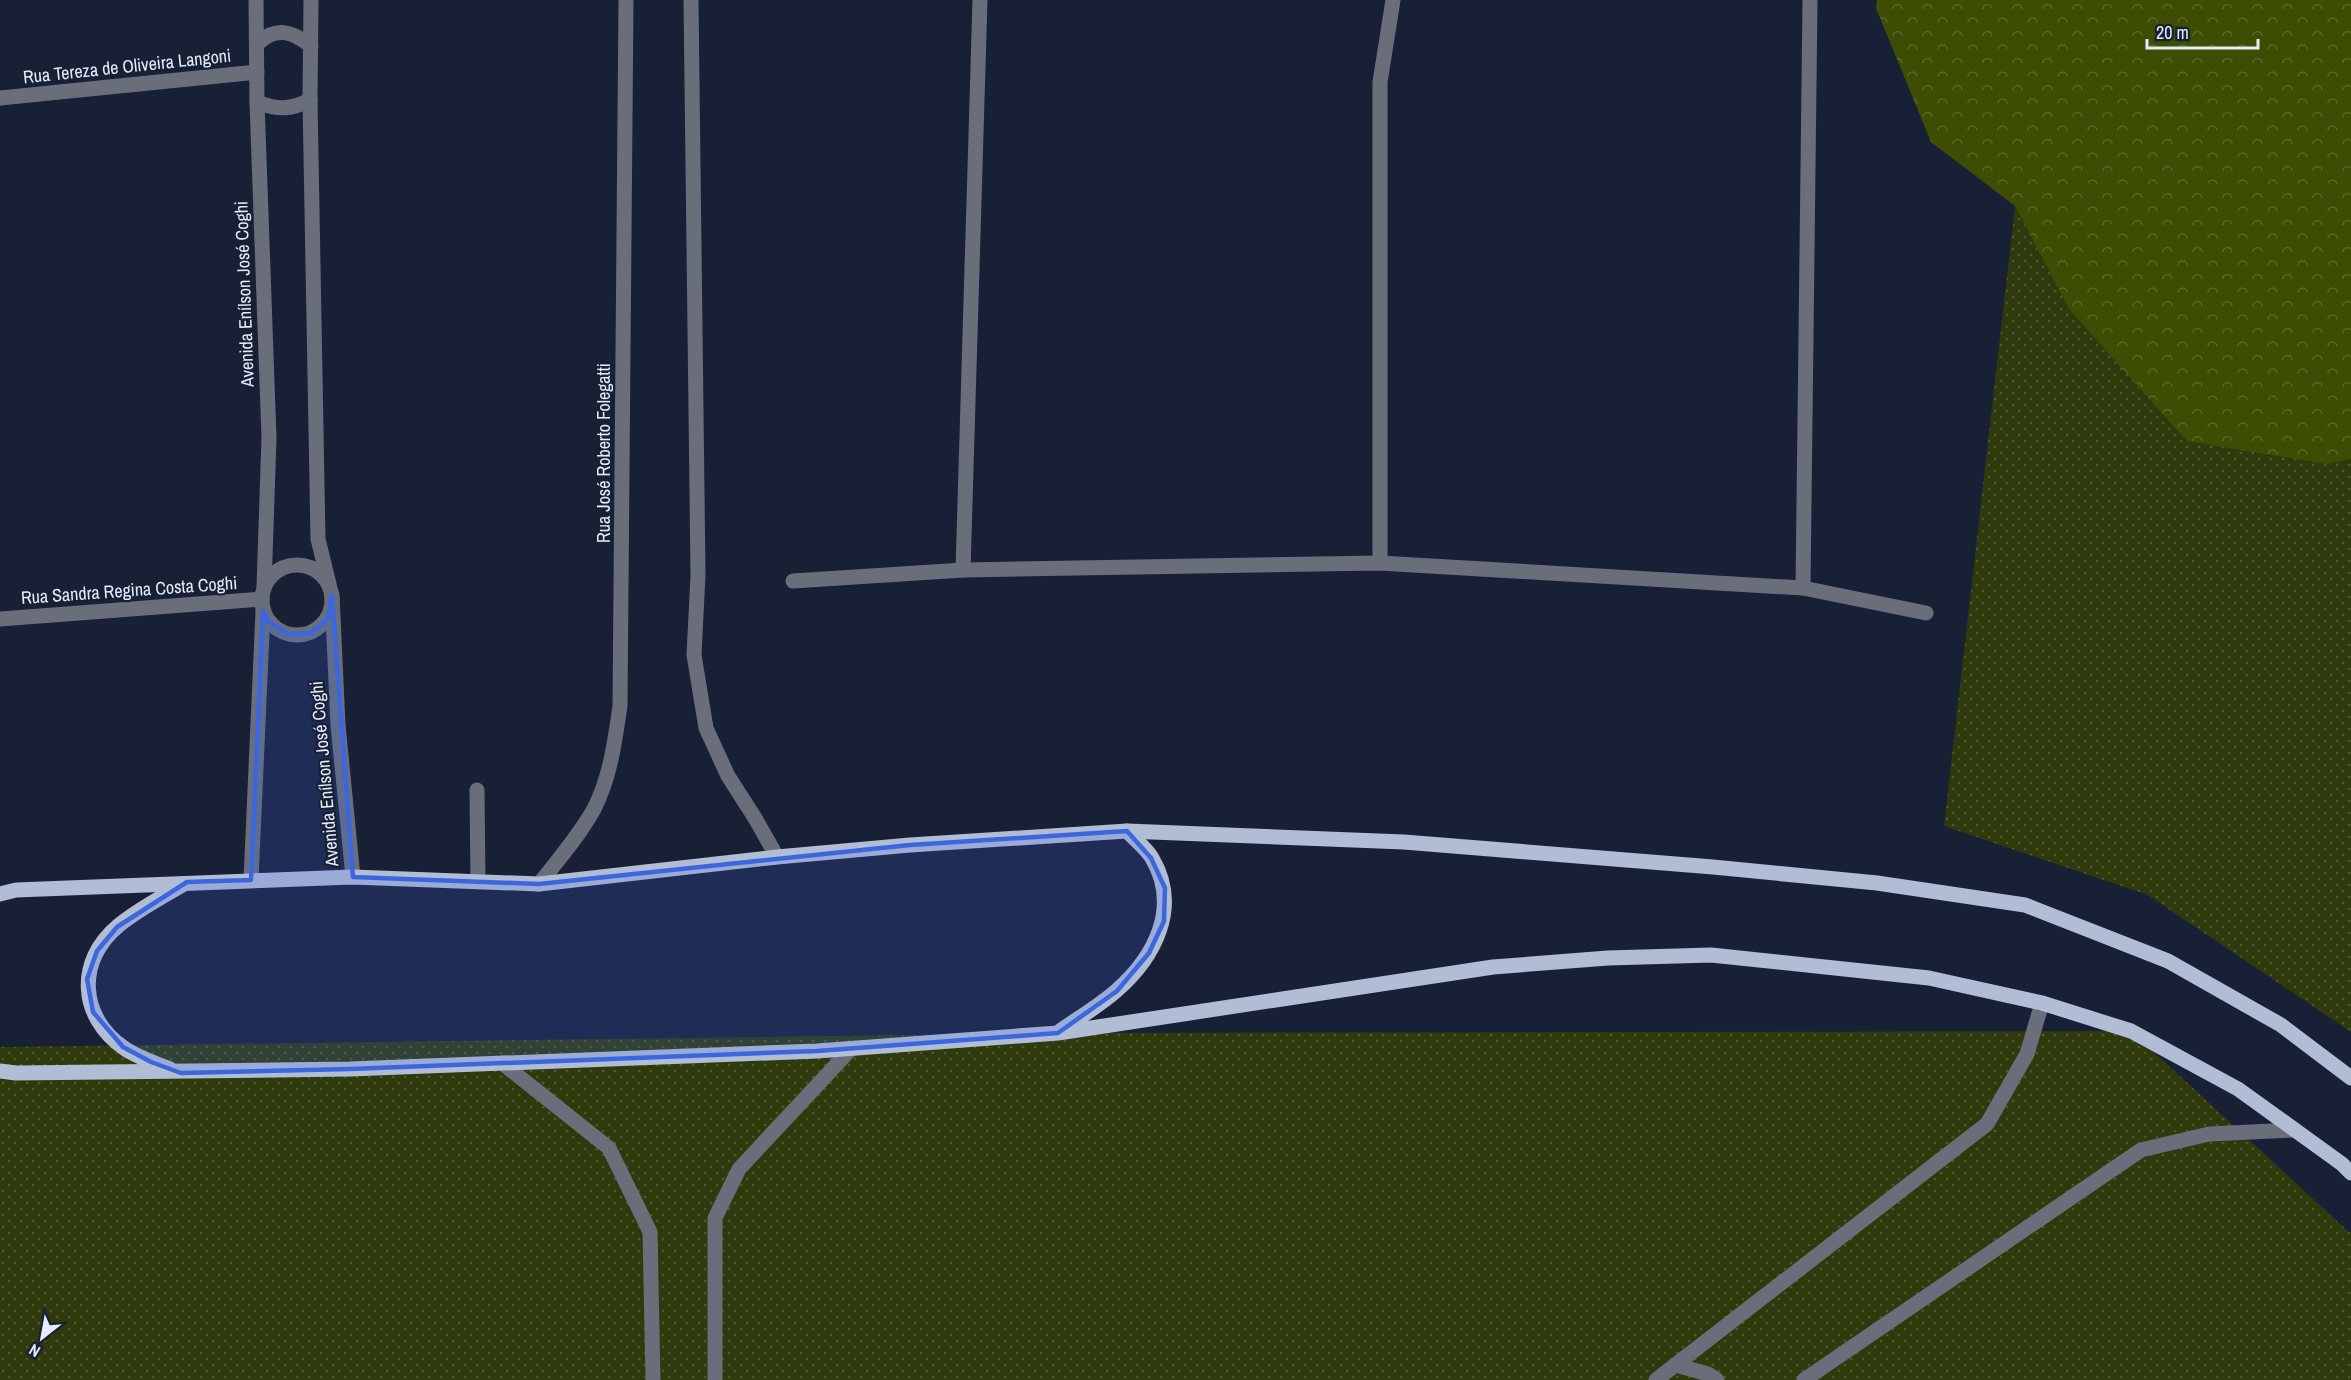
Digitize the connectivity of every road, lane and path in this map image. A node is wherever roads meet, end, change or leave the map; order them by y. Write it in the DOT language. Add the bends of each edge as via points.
graph roads {
  1 [pos="256,0"];
  2 [pos="311,0"];
  3 [pos="626,0"];
  4 [pos="691,0"];
  5 [pos="980,0"];
  6 [pos="1393,0"];
  7 [pos="1810,0"];
  8 [pos="257,44"];
  9 [pos="311,46"];
  10 [pos="257,72"];
  11 [pos="0,98"];
  12 [pos="310,100"];
  13 [pos="257,102"];
  14 [pos="1380,563"];
  15 [pos="963,570"];
  16 [pos="793,581"];
  17 [pos="1803,588"];
  18 [pos="330,589"];
  19 [pos="263,599"];
  20 [pos="1926,613"];
  21 [pos="0,619"];
  22 [pos="477,790"];
  23 [pos="1128,831"];
  24 [pos="777,857"];
  25 [pos="353,877"];
  26 [pos="251,880"];
  27 [pos="187,882"];
  28 [pos="478,882"];
  29 [pos="539,884"];
  30 [pos="0,894"];
  31 [pos="2042,1003"];
  32 [pos="1058,1033"];
  33 [pos="851,1049"];
  34 [pos="502,1063"];
  35 [pos="0,1071"];
  36 [pos="182,1073"];
  37 [pos="2351,1078"];
  38 [pos="2295,1130"];
  39 [pos="2351,1173"];
  40 [pos="1676,1365"];
  41 [pos="652,1380"];
  42 [pos="715,1380"];
  43 [pos="1656,1380"];
  44 [pos="1717,1380"];
  45 [pos="1804,1380"];
  1 -- 8 [label="street, Avenida Enílson José Coghi"];
  2 -- 9 [label="street, Avenida Enílson José Coghi"];
  3 -- 29 [label="street, Rua José Roberto Folegatti" via="620,706 610,767 594,808"];
  4 -- 24 [label="street" via="698,563 694,655 706,728 728,776"];
  5 -- 15 [label="street"];
  6 -- 14 [label="street" via="1380,82"];
  7 -- 17 [label="street"];
  8 -- 9 [label="street, Rua Tereza de Oliveira Langoni" via="276,32 299,36"];
  8 -- 10 [label="street, Avenida Enílson José Coghi"];
  9 -- 12 [label="street, Avenida Enílson José Coghi"];
  10 -- 11 [label="street, Rua Tereza de Oliveira Langoni"];
  10 -- 13 [label="street, Avenida Enílson José Coghi"];
  12 -- 13 [label="street" via="283,110"];
  12 -- 18 [label="street, Avenida Enílson José Coghi" via="318,539"];
  13 -- 19 [label="street, Avenida Enílson José Coghi" via="269,438"];
  14 -- 15 [label="street"];
  14 -- 17 [label="street"];
  15 -- 16 [label="street"];
  17 -- 20 [label="street"];
  18 -- 19 [label="street, Rua Sandra Regina Costa Coghi" via="322,574 312,568 289,565 270,577"];
  18 -- 19 [label="street" via="332,607 328,618 321,627 300,635 288,634 268,621"];
  18 -- 25 [label="street, Avenida Enílson José Coghi"];
  19 -- 21 [label="street, Rua Sandra Regina Costa Coghi"];
  19 -- 26 [label="street, Avenida Enílson José Coghi"];
  22 -- 28 [label="street"];
  23 -- 24 [label="main road"];
  23 -- 32 [label="main road" via="1151,858 1165,888 1164,921 1149,953 1116,991"];
  23 -- 37 [label="main road" via="1404,842 1713,867 1877,883 2025,906 2169,961 2281,1025"];
  24 -- 29 [label="main road"];
  25 -- 26 [label="main road"];
  25 -- 28 [label="main road"];
  26 -- 27 [label="main road"];
  27 -- 30 [label="main road"];
  27 -- 36 [label="main road" via="117,927 97,951 87,979 93,1012 123,1047"];
  28 -- 29 [label="main road"];
  31 -- 32 [label="main road" via="1918,976 1711,955 1608,958 1493,967"];
  31 -- 38 [label="main road" via="2131,1031 2238,1089"];
  31 -- 40 [label="street" via="2027,1054 1987,1124"];
  32 -- 33 [label="main road"];
  33 -- 34 [label="main road"];
  33 -- 42 [label="street" via="740,1168 715,1218"];
  34 -- 36 [label="main road"];
  34 -- 41 [label="street" via="609,1148 650,1232"];
  35 -- 36 [label="main road"];
  38 -- 39 [label="main road"];
  38 -- 45 [label="street" via="2209,1134 2141,1150"];
  40 -- 43 [label="street"];
  40 -- 44 [label="street"];
}
